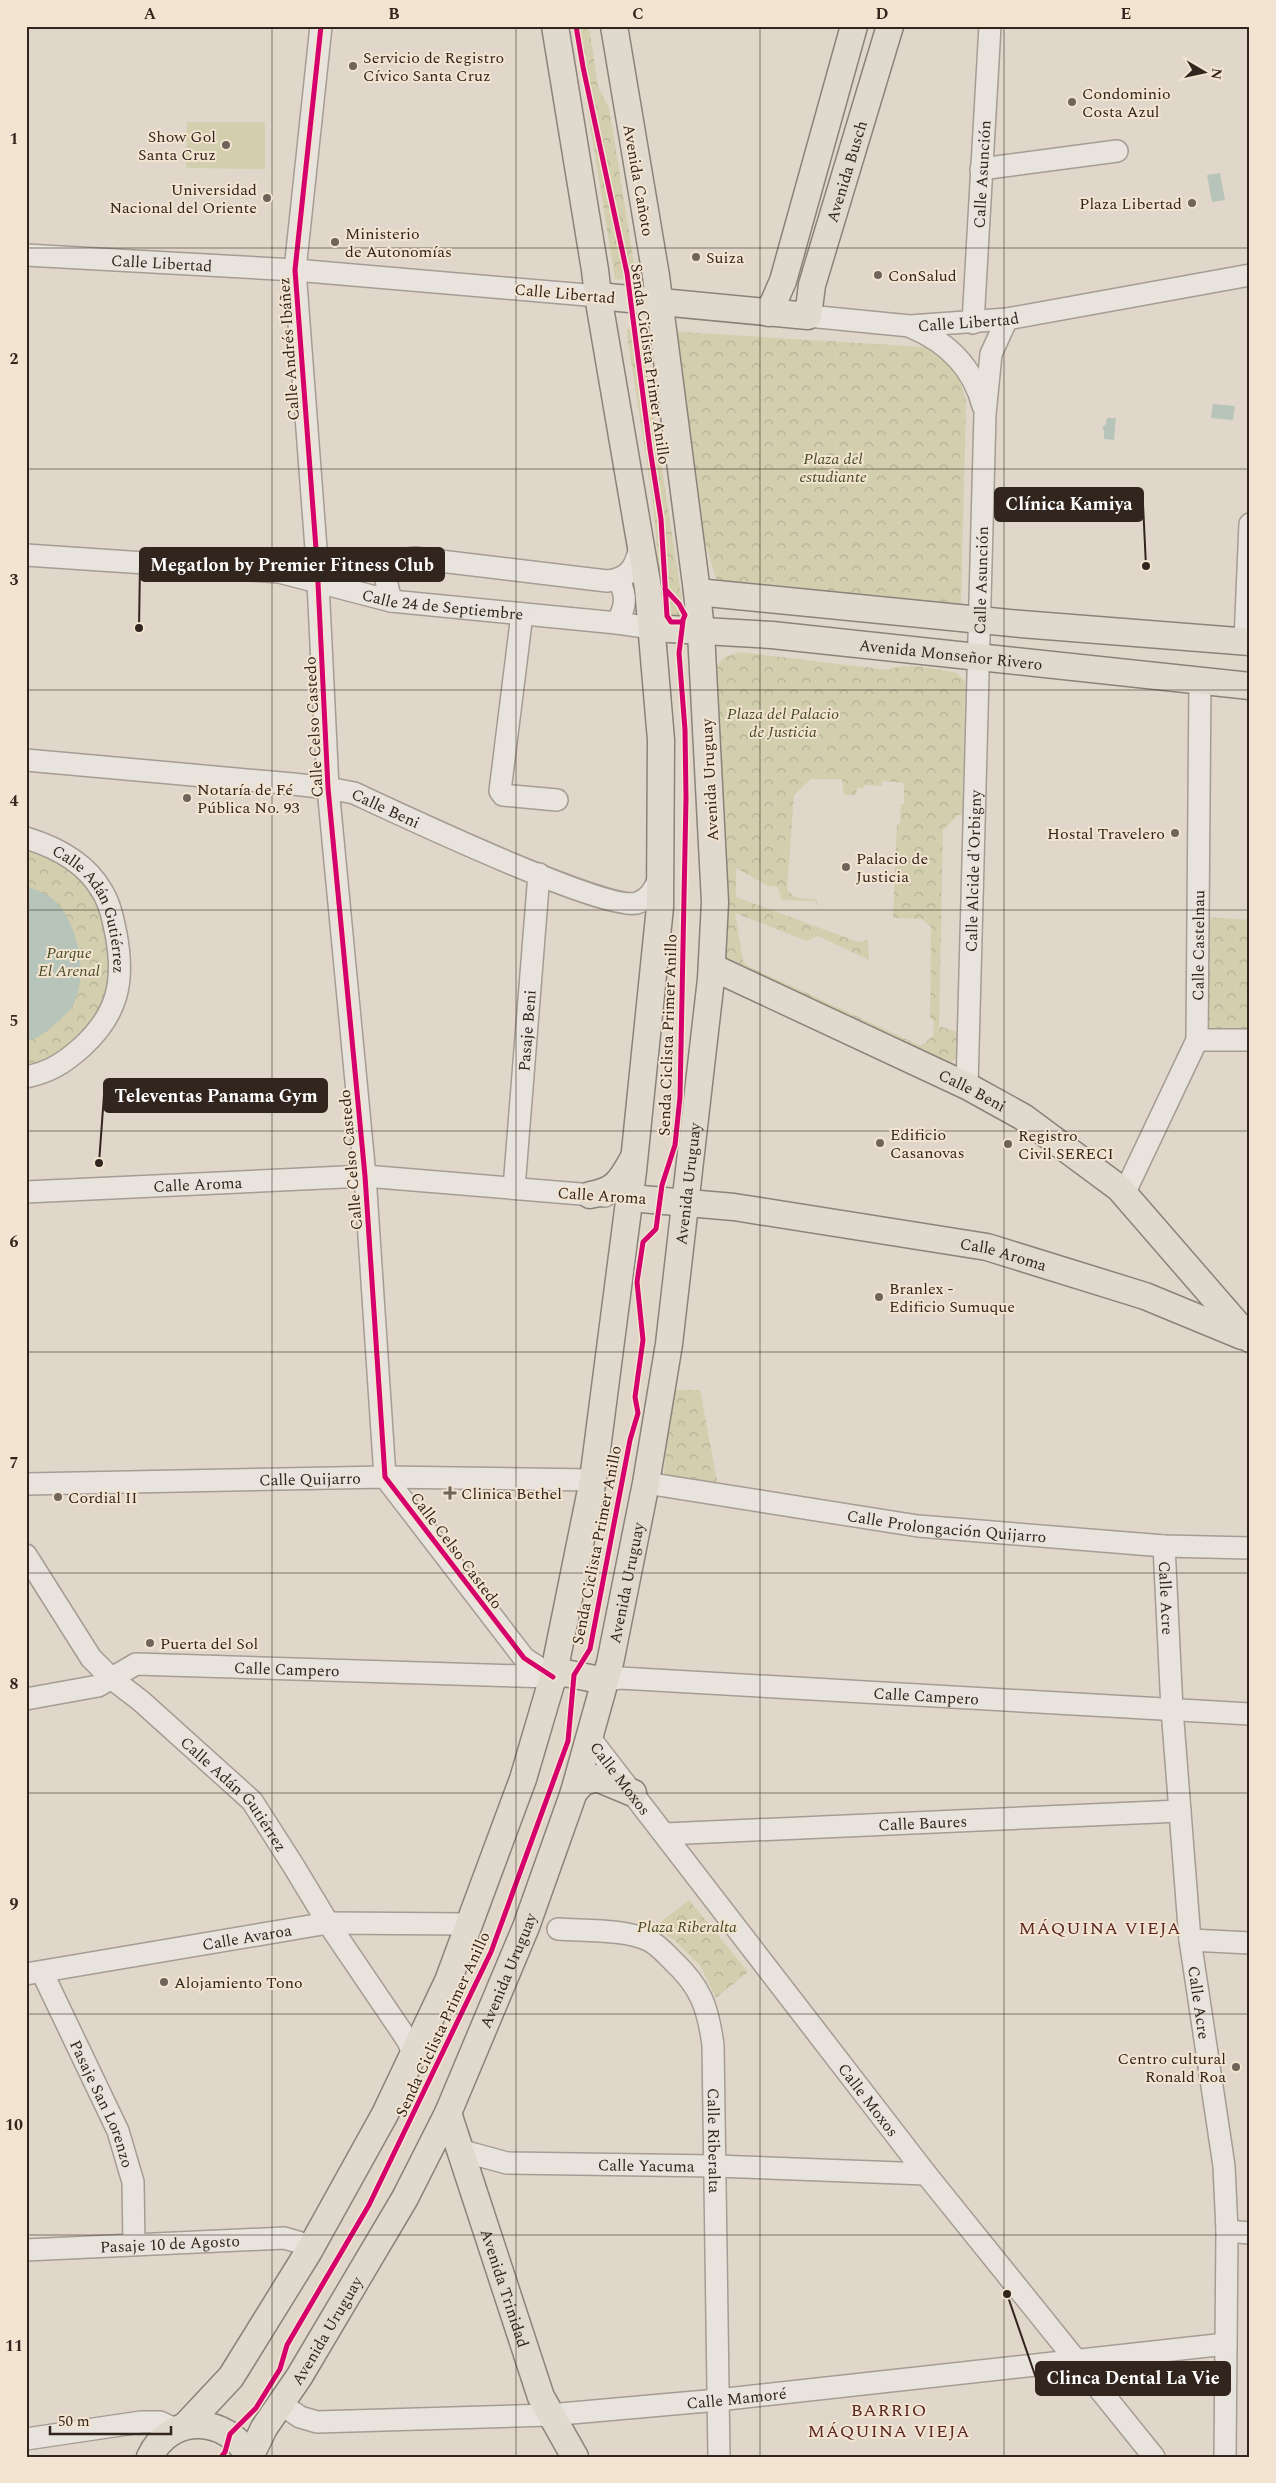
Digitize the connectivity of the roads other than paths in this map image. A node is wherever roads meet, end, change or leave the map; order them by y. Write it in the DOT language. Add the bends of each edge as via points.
graph roads {
  1 [pos="321,26"];
  2 [pos="555,26"];
  3 [pos="614,26"];
  4 [pos="854,26"];
  5 [pos="890,26"];
  6 [pos="990,26"];
  7 [pos="1117,151"];
  8 [pos="981,169"];
  9 [pos="26,255"];
  10 [pos="295,270"];
  11 [pos="1250,275"];
  12 [pos="782,281"];
  13 [pos="812,285"];
  14 [pos="598,296"];
  15 [pos="658,301"];
  16 [pos="769,313"];
  17 [pos="808,316"];
  18 [pos="1007,319"];
  19 [pos="973,323"];
  20 [pos="910,326"];
  21 [pos="985,414"];
  22 [pos="1250,524"];
  23 [pos="642,544"];
  24 [pos="26,555"];
  25 [pos="397,560"];
  26 [pos="317,571"];
  27 [pos="619,580"];
  28 [pos="697,592"];
  29 [pos="390,601"];
  30 [pos="522,614"];
  31 [pos="979,620"];
  32 [pos="618,623"];
  33 [pos="1021,624"];
  34 [pos="652,628"];
  35 [pos="701,632"];
  36 [pos="1247,641"];
  37 [pos="978,656"];
  38 [pos="1018,660"];
  39 [pos="1200,680"];
  40 [pos="1250,686"];
  41 [pos="26,760"];
  42 [pos="328,788"];
  43 [pos="557,800"];
  44 [pos="26,838"];
  45 [pos="539,874"];
  46 [pos="659,879"];
  47 [pos="712,967"];
  48 [pos="1197,1040"];
  49 [pos="1250,1040"];
  50 [pos="26,1077"];
  51 [pos="967,1086"];
  52 [pos="691,1152"];
  53 [pos="635,1156"];
  54 [pos="366,1176"];
  55 [pos="514,1188"];
  56 [pos="26,1192"];
  57 [pos="1124,1194"];
  58 [pos="590,1195"];
  59 [pos="630,1198"];
  60 [pos="686,1202"];
  61 [pos="734,1207"];
  62 [pos="1185,1262"];
  63 [pos="1162,1303"];
  64 [pos="1250,1339"];
  65 [pos="385,1477"];
  66 [pos="593,1480"];
  67 [pos="646,1483"];
  68 [pos="26,1484"];
  69 [pos="1164,1546"];
  70 [pos="1250,1548"];
  71 [pos="26,1555"];
  72 [pos="552,1676"];
  73 [pos="111,1678"];
  74 [pos="605,1681"];
  75 [pos="26,1699"];
  76 [pos="1172,1709"];
  77 [pos="1250,1714"];
  78 [pos="590,1737"];
  79 [pos="574,1792"];
  80 [pos="633,1793"];
  81 [pos="1180,1811"];
  82 [pos="665,1834"];
  83 [pos="328,1923"];
  84 [pos="468,1924"];
  85 [pos="558,1929"];
  86 [pos="1190,1940"];
  87 [pos="1250,1943"];
  88 [pos="34,1973"];
  89 [pos="414,2056"];
  90 [pos="448,2113"];
  91 [pos="459,2150"];
  92 [pos="716,2166"];
  93 [pos="926,2174"];
  94 [pos="1228,2231"];
  95 [pos="1250,2233"];
  96 [pos="134,2244"];
  97 [pos="26,2250"];
  98 [pos="309,2251"];
  99 [pos="1226,2344"];
  100 [pos="1076,2362"];
  101 [pos="718,2400"];
  102 [pos="280,2404"];
  103 [pos="550,2415"];
  104 [pos="181,2427"];
  105 [pos="28,2438"];
  106 [pos="150,2457"];
  107 [pos="250,2457"];
  108 [pos="575,2457"];
  109 [pos="719,2457"];
  110 [pos="1154,2457"];
  111 [pos="1225,2457"];
  1 -- 10 [label="street, Calle Andrés Ibáñez"];
  2 -- 14 [label="main road"];
  3 -- 15 [label="main road, Avenida Cañoto"];
  4 -- 12 [label="main road, Avenida Busch"];
  5 -- 13 [label="main road, Avenida Busch"];
  6 -- 8 [label="street, Calle Asunción"];
  7 -- 8 [label="street"];
  8 -- 19 [label="street, Calle Asunción"];
  9 -- 10 [label="street, Calle Libertad"];
  10 -- 14 [label="street, Calle Libertad"];
  10 -- 26 [label="street, Calle Andrés Ibáñez"];
  11 -- 18 [label="street, Calle Libertad"];
  12 -- 13 [label="main road" via="793,288"];
  12 -- 16 [label="main road, Avenida Busch"];
  13 -- 17 [label="main road, Avenida Busch"];
  14 -- 15 [label="main road, Calle Libertad"];
  14 -- 23 [label="main road"];
  15 -- 16 [label="main road, Calle Libertad"];
  15 -- 28 [label="main road, Avenida Cañoto"];
  16 -- 17 [label="main road, Calle Libertad"];
  17 -- 20 [label="street, Calle Libertad"];
  18 -- 19 [label="street, Calle Libertad"];
  18 -- 21 [label="street, Calle Asunción" via="991,354"];
  19 -- 20 [label="street, Calle Libertad"];
  20 -- 21 [label="street, Calle Asunción" via="929,335 955,355 974,382"];
  21 -- 31 [label="street, Calle Asunción"];
  22 -- 36 [label="street"];
  23 -- 27 [label="street" via="638,560"];
  23 -- 34 [label="main road"];
  24 -- 26 [label="street, Calle 24 de Septiembre" via="279,572"];
  25 -- 26 [label="street, Calle 24 de Septiembre"];
  25 -- 27 [label="street, Calle 24 de Septiembre" via="415,558"];
  25 -- 29 [label="street" via="386,580"];
  26 -- 29 [label="street, Calle 24 de Septiembre"];
  26 -- 42 [label="street, Calle Celso Castedo"];
  27 -- 32 [label="street" via="626,599"];
  28 -- 31 [label="main road"];
  28 -- 35 [label="main road, Avenida Cañoto"];
  29 -- 30 [label="street, Calle 24 de Septiembre"];
  30 -- 32 [label="street, Calle 24 de Septiembre"];
  30 -- 43 [label="street" via="500,791 502,795"];
  31 -- 33 [label="main road"];
  31 -- 37 [label="street, Calle Asunción"];
  32 -- 34 [label="street, Calle 24 de Septiembre"];
  33 -- 36 [label="main road"];
  33 -- 38 [label="main road" via="1010,638 1011,650"];
  34 -- 35 [label="main road, Avenida Monseñor Rivero"];
  34 -- 46 [label="main road" via="661,740"];
  35 -- 37 [label="main road, Avenida Monseñor Rivero" via="772,634"];
  35 -- 47 [label="main road, Avenida Uruguay" via="714,902"];
  37 -- 38 [label="main road, Avenida Monseñor Rivero"];
  37 -- 51 [label="street, Calle Alcide d'Orbigny"];
  38 -- 39 [label="main road, Avenida Monseñor Rivero"];
  39 -- 40 [label="main road, Avenida Monseñor Rivero"];
  39 -- 48 [label="street, Calle Castelnau"];
  41 -- 42 [label="street, Calle Beni"];
  42 -- 45 [label="street, Calle Beni" via="354,793"];
  42 -- 54 [label="street, Calle Celso Castedo"];
  44 -- 50 [label="street, Calle Adán Gutiérrez" via="50,845 70,858 102,890 110,906 115,929 119,976 112,1011 99,1031 62,1064"];
  45 -- 46 [label="street, Calle Beni" via="600,898 631,904 650,896"];
  45 -- 55 [label="street, Pasaje Beni"];
  46 -- 53 [label="main road" via="660,907"];
  47 -- 51 [label="main road, Calle Beni"];
  47 -- 52 [label="main road, Avenida Uruguay"];
  48 -- 49 [label="street"];
  48 -- 57 [label="street, Calle Castelnau"];
  51 -- 57 [label="main road, Calle Beni" via="1023,1117 1110,1180"];
  52 -- 60 [label="main road, Avenida Uruguay"];
  52 -- 61 [label="main road" via="707,1184"];
  53 -- 58 [label="main road" via="622,1180 606,1192"];
  53 -- 59 [label="main road"];
  54 -- 55 [label="street, Calle Aroma"];
  54 -- 56 [label="street, Calle Aroma"];
  54 -- 65 [label="street, Calle Celso Castedo"];
  55 -- 58 [label="street, Calle Aroma"];
  57 -- 62 [label="main road, Calle Beni"];
  58 -- 59 [label="street, Calle Aroma"];
  59 -- 60 [label="main road, Calle Aroma"];
  59 -- 66 [label="main road"];
  60 -- 61 [label="main road, Calle Aroma"];
  60 -- 67 [label="main road, Avenida Uruguay" via="669,1344"];
  61 -- 63 [label="main road, Calle Aroma" via="987,1247"];
  62 -- 63 [label="main road" via="1188,1275 1185,1288"];
  62 -- 64 [label="main road, Calle Beni"];
  63 -- 64 [label="main road, Calle Aroma"];
  65 -- 66 [label="street, Calle Quijarro"];
  65 -- 68 [label="street, Calle Quijarro"];
  65 -- 72 [label="street, Calle Celso Castedo" via="524,1658"];
  66 -- 72 [label="main road"];
  67 -- 69 [label="street, Calle Prolongación Quijarro" via="918,1526"];
  67 -- 74 [label="main road, Avenida Uruguay"];
  69 -- 70 [label="street, Calle Prolongación Quijarro"];
  69 -- 76 [label="street, Calle Acre"];
  71 -- 73 [label="street, Calle Adán Gutiérrez" via="91,1658"];
  72 -- 73 [label="street, Calle Campero" via="136,1664"];
  72 -- 74 [label="main road" via="565,1673"];
  72 -- 84 [label="main road" via="523,1779"];
  73 -- 75 [label="street, Calle Campero" via="85,1690"];
  73 -- 83 [label="street, Calle Adán Gutiérrez" via="252,1802"];
  74 -- 76 [label="street, Calle Campero" via="620,1678"];
  74 -- 78 [label="main road, Avenida Uruguay"];
  76 -- 77 [label="street, Calle Campero"];
  76 -- 81 [label="street, Calle Acre"];
  78 -- 79 [label="main road, Avenida Uruguay"];
  78 -- 80 [label="street, Calle Moxos"];
  79 -- 80 [label="main road" via="583,1782 597,1778"];
  79 -- 90 [label="main road, Avenida Uruguay" via="526,1927"];
  80 -- 82 [label="street, Calle Moxos"];
  81 -- 82 [label="street, Calle Baures"];
  81 -- 86 [label="street, Calle Acre"];
  82 -- 93 [label="street, Calle Moxos"];
  83 -- 84 [label="street, Calle Avaroa"];
  83 -- 88 [label="street, Calle Avaroa"];
  83 -- 89 [label="street, Calle Adán Gutiérrez" via="408,2041"];
  84 -- 89 [label="main road" via="448,1982"];
  85 -- 92 [label="street, Calle Riberalta" via="631,1935 650,1940 693,1981 703,1998 713,2045"];
  86 -- 87 [label="street"];
  86 -- 94 [label="street, Calle Acre" via="1224,2166"];
  88 -- 96 [label="street, Pasaje San Lorenzo" via="118,2131 133,2182"];
  89 -- 98 [label="main road"];
  90 -- 91 [label="main road, Avenida Trinidad"];
  90 -- 102 [label="main road, Avenida Uruguay" via="406,2198"];
  91 -- 92 [label="street, Calle Yacuma" via="507,2163"];
  91 -- 103 [label="main road, Avenida Trinidad" via="541,2397"];
  92 -- 93 [label="street, Calle Yacuma"];
  92 -- 101 [label="street, Calle Riberalta"];
  93 -- 100 [label="street, Calle Moxos"];
  94 -- 95 [label="street"];
  94 -- 99 [label="street, Calle Acre"];
  96 -- 97 [label="street, Pasaje 10 de Agosto"];
  96 -- 98 [label="street, Pasaje 10 de Agosto" via="284,2238 298,2242"];
  98 -- 104 [label="main road" via="231,2377"];
  99 -- 100 [label="street, Calle Mamoré"];
  99 -- 111 [label="street, Calle Acre"];
  100 -- 101 [label="street, Calle Mamoré"];
  100 -- 110 [label="street, Calle Moxos"];
  101 -- 103 [label="street, Calle Mamoré"];
  101 -- 109 [label="street, Calle Riberalta"];
  102 -- 103 [label="street, Calle Mamoré" via="300,2417 316,2422"];
  102 -- 107 [label="main road, Avenida Uruguay"];
  103 -- 108 [label="main road, Avenida Trinidad"];
  104 -- 105 [label="street" via="141,2422"];
  104 -- 106 [label="main road" via="160,2440"];
  104 -- 107 [label="main road" via="210,2425 220,2429 237,2440"];
}
